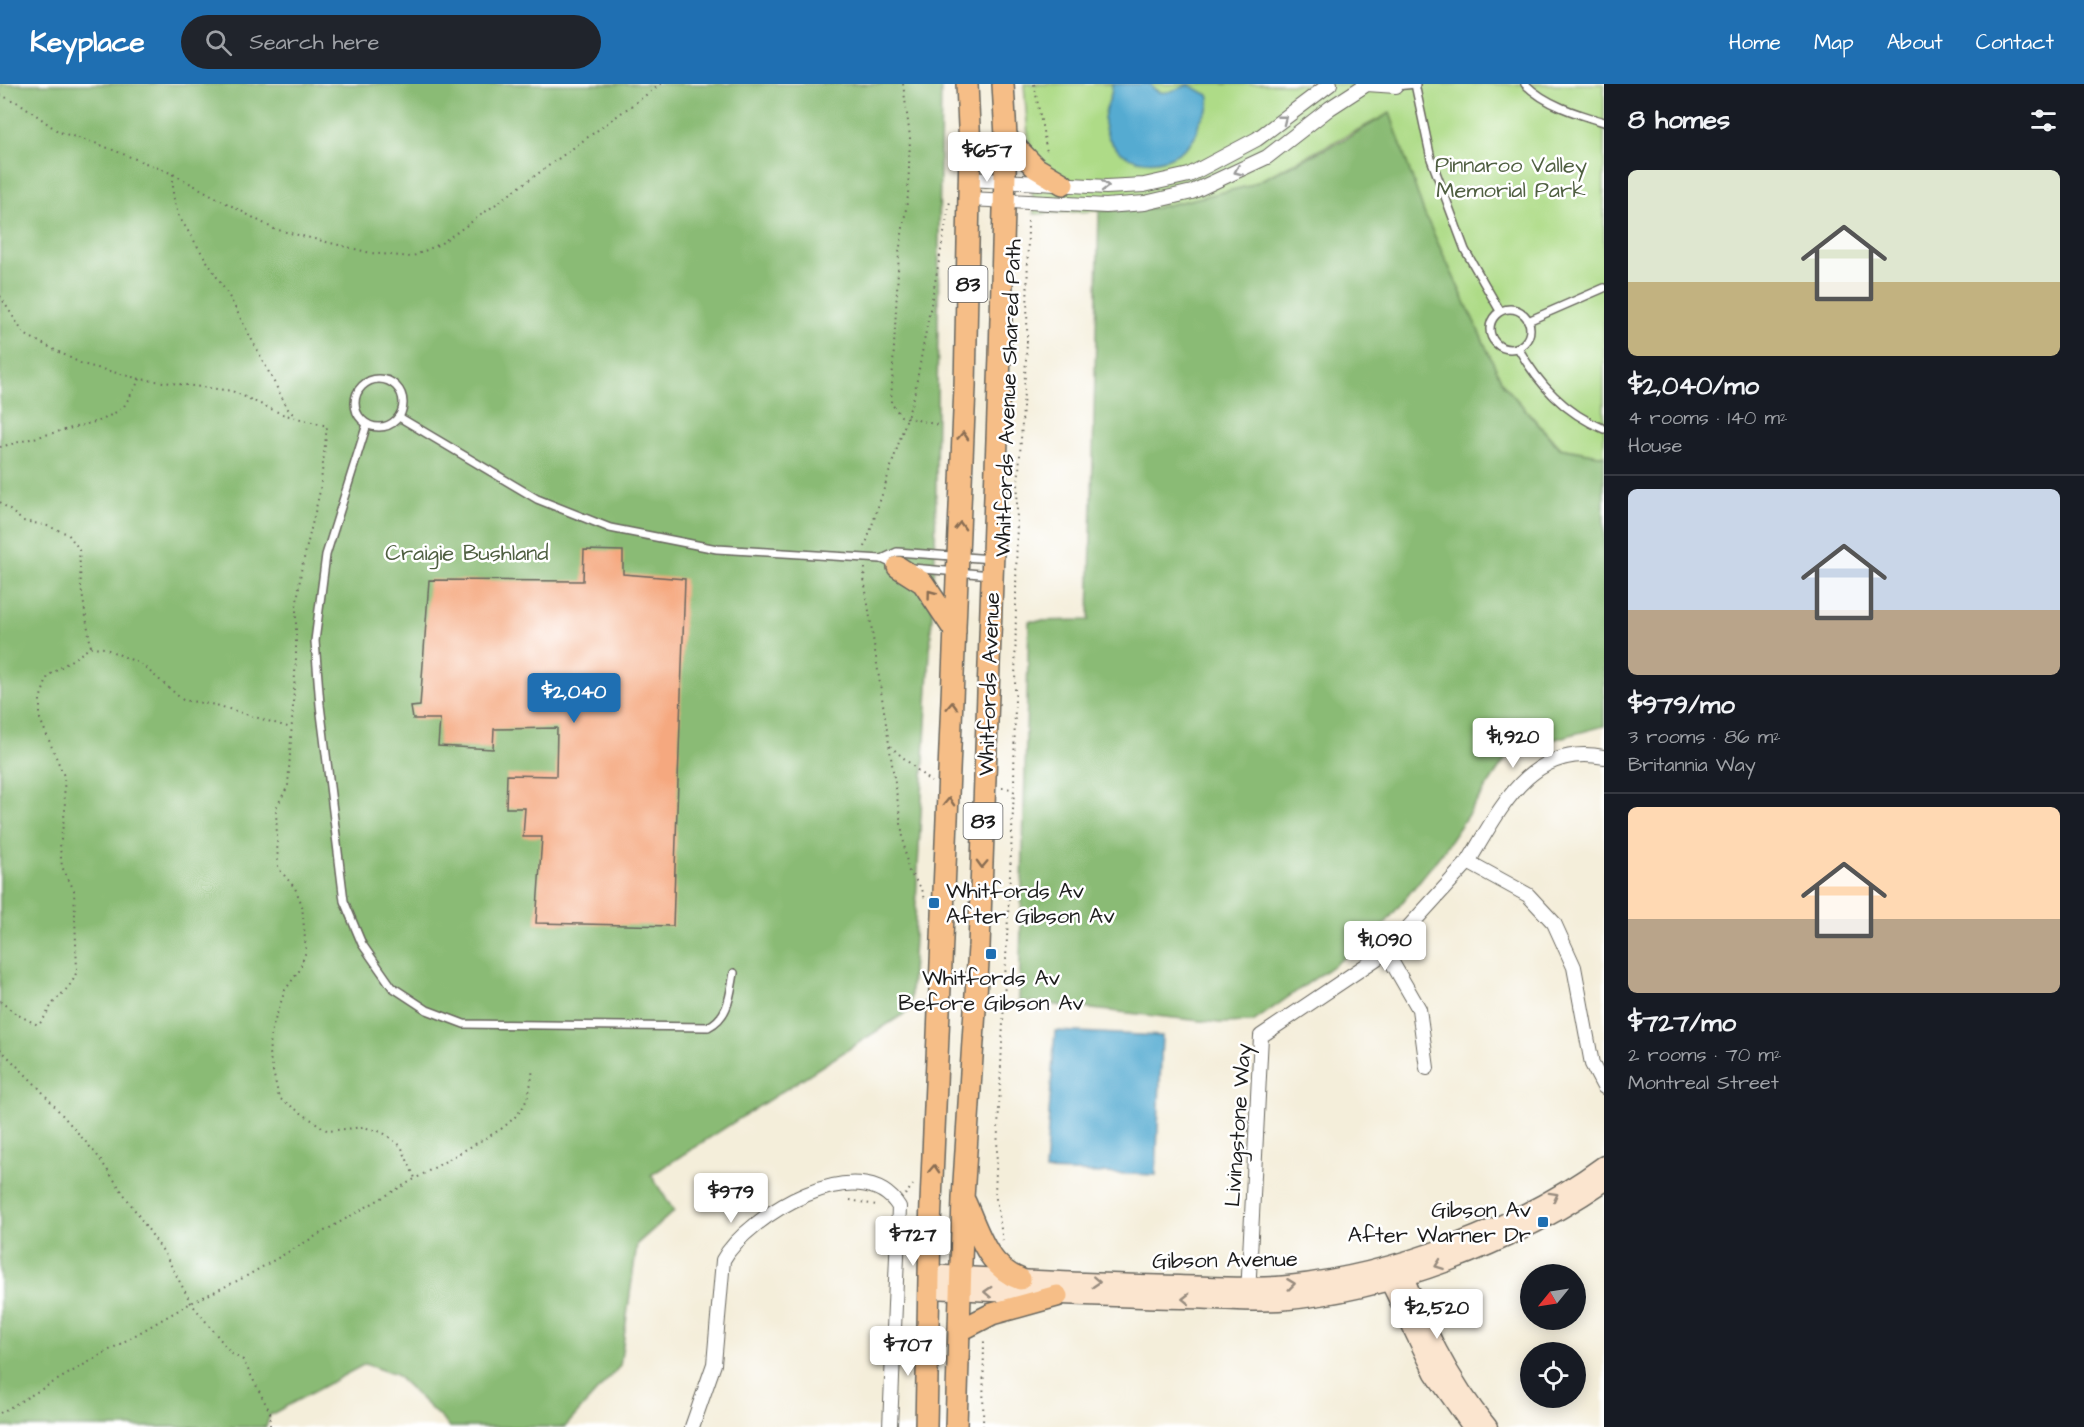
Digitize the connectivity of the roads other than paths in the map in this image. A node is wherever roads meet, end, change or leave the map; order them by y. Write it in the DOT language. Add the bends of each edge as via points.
graph roads {
  1 [pos="967,84"];
  2 [pos="1003,84"];
  3 [pos="1330,84"];
  4 [pos="1415,84"];
  5 [pos="1525,84"];
  6 [pos="1393,85"];
  7 [pos="1604,122"];
  8 [pos="1006,137"];
  9 [pos="1064,184"];
  10 [pos="964,190"];
  11 [pos="1005,190"];
  12 [pos="1604,288"];
  13 [pos="1500,311"];
  14 [pos="1528,321"];
  15 [pos="1518,348"];
  16 [pos="399,417"];
  17 [pos="367,424"];
  18 [pos="1604,429"];
  19 [pos="890,563"];
  20 [pos="958,564"];
  21 [pos="992,567"];
  22 [pos="955,631"];
  23 [pos="1604,756"];
  24 [pos="1468,862"];
  25 [pos="1386,952"];
  26 [pos="734,973"];
  27 [pos="1427,1068"];
  28 [pos="1604,1087"];
  29 [pos="1604,1165"];
  30 [pos="1604,1182"];
  31 [pos="963,1198"];
  32 [pos="1394,1272"];
  33 [pos="1020,1279"];
  34 [pos="929,1281"];
  35 [pos="960,1283"];
  36 [pos="1248,1293"];
  37 [pos="1057,1296"];
  38 [pos="959,1331"];
  39 [pos="692,1427"];
  40 [pos="890,1427"];
  41 [pos="926,1427"];
  42 [pos="956,1427"];
  43 [pos="1472,1427"];
  44 [pos="1488,1427"];
  1 -- 10 [label="main road, Whitfords Avenue / 83"];
  2 -- 8 [label="main road, Whitfords Avenue / 83"];
  9 -- 3 [label="street, one-way" via="1144,185 1189,175 1257,139"];
  4 -- 6 [label="lane"];
  4 -- 13 [label="lane" via="1438,179 1465,250"];
  5 -- 7 [label="lane" via="1535,94 1576,114"];
  6 -- 11 [label="street, one-way" via="1367,84 1267,157 1191,192 1145,203 1106,206"];
  8 -- 9 [label="main road" via="1036,168"];
  8 -- 11 [label="main road, Whitfords Avenue / 83"];
  9 -- 11 [label="street"];
  10 -- 11 [label="street"];
  10 -- 11 [label="street"];
  20 -- 10 [label="main road, Whitfords Avenue / 83, one-way"];
  11 -- 21 [label="main road, Whitfords Avenue / 83"];
  12 -- 14 [label="lane"];
  13 -- 14 [label="lane" via="1514,309"];
  13 -- 15 [label="lane" via="1490,325 1492,339 1504,349"];
  14 -- 15 [label="lane" via="1529,335"];
  15 -- 18 [label="lane" via="1529,368 1567,410"];
  16 -- 17 [label="lane" via="384,427"];
  16 -- 17 [label="lane" via="403,407 398,388 379,379 369,381 361,387 355,407"];
  16 -- 19 [label="lane" via="537,499 610,528 717,549"];
  17 -- 26 [label="lane" via="326,555 315,641 344,901 362,944 392,987 427,1010 464,1024 708,1028 720,1022 725,1012"];
  19 -- 20 [label="lane"];
  19 -- 20 [label="lane" via="897,552"];
  22 -- 19 [label="main road, one-way" via="922,583"];
  20 -- 21 [label="lane"];
  20 -- 21 [label="lane"];
  20 -- 22 [label="main road, Whitfords Avenue / 83"];
  21 -- 31 [label="main road, Whitfords Avenue / 83, one-way" via="979,947"];
  34 -- 22 [label="main road, Whitfords Avenue / 83, one-way"];
  23 -- 24 [label="street, Livingstone Way" via="1587,753 1567,757 1531,771 1507,800"];
  24 -- 25 [label="street, Livingstone Way"];
  24 -- 28 [label="street" via="1528,895 1554,923 1574,967 1592,1064"];
  25 -- 27 [label="street" via="1419,1009"];
  25 -- 36 [label="street, Livingstone Way" via="1261,1036"];
  32 -- 29 [label="main road, Gibson Avenue, one-way" via="1553,1197"];
  30 -- 32 [label="main road, Gibson Avenue, one-way" via="1508,1236 1451,1260"];
  31 -- 33 [label="main road" via="990,1256 1006,1274"];
  31 -- 35 [label="main road, Whitfords Avenue / 83"];
  32 -- 36 [label="main road, Gibson Avenue" via="1290,1299"];
  32 -- 43 [label="main road" via="1434,1373"];
  32 -- 44 [label="main road" via="1446,1367"];
  33 -- 35 [label="main road, Gibson Avenue"];
  33 -- 36 [label="main road, Gibson Avenue, one-way"];
  34 -- 35 [label="main road, Gibson Avenue"];
  34 -- 41 [label="main road, Whitfords Avenue / 83"];
  37 -- 35 [label="main road, Gibson Avenue, one-way"];
  35 -- 38 [label="main road, Whitfords Avenue / 83"];
  36 -- 37 [label="main road, Gibson Avenue, one-way"];
  37 -- 38 [label="main road" via="992,1314"];
  38 -- 42 [label="main road, Whitfords Avenue / 83"];
  39 -- 40 [label="street" via="714,1365 723,1260 740,1237 794,1200 834,1184 881,1189 899,1206"];
}
